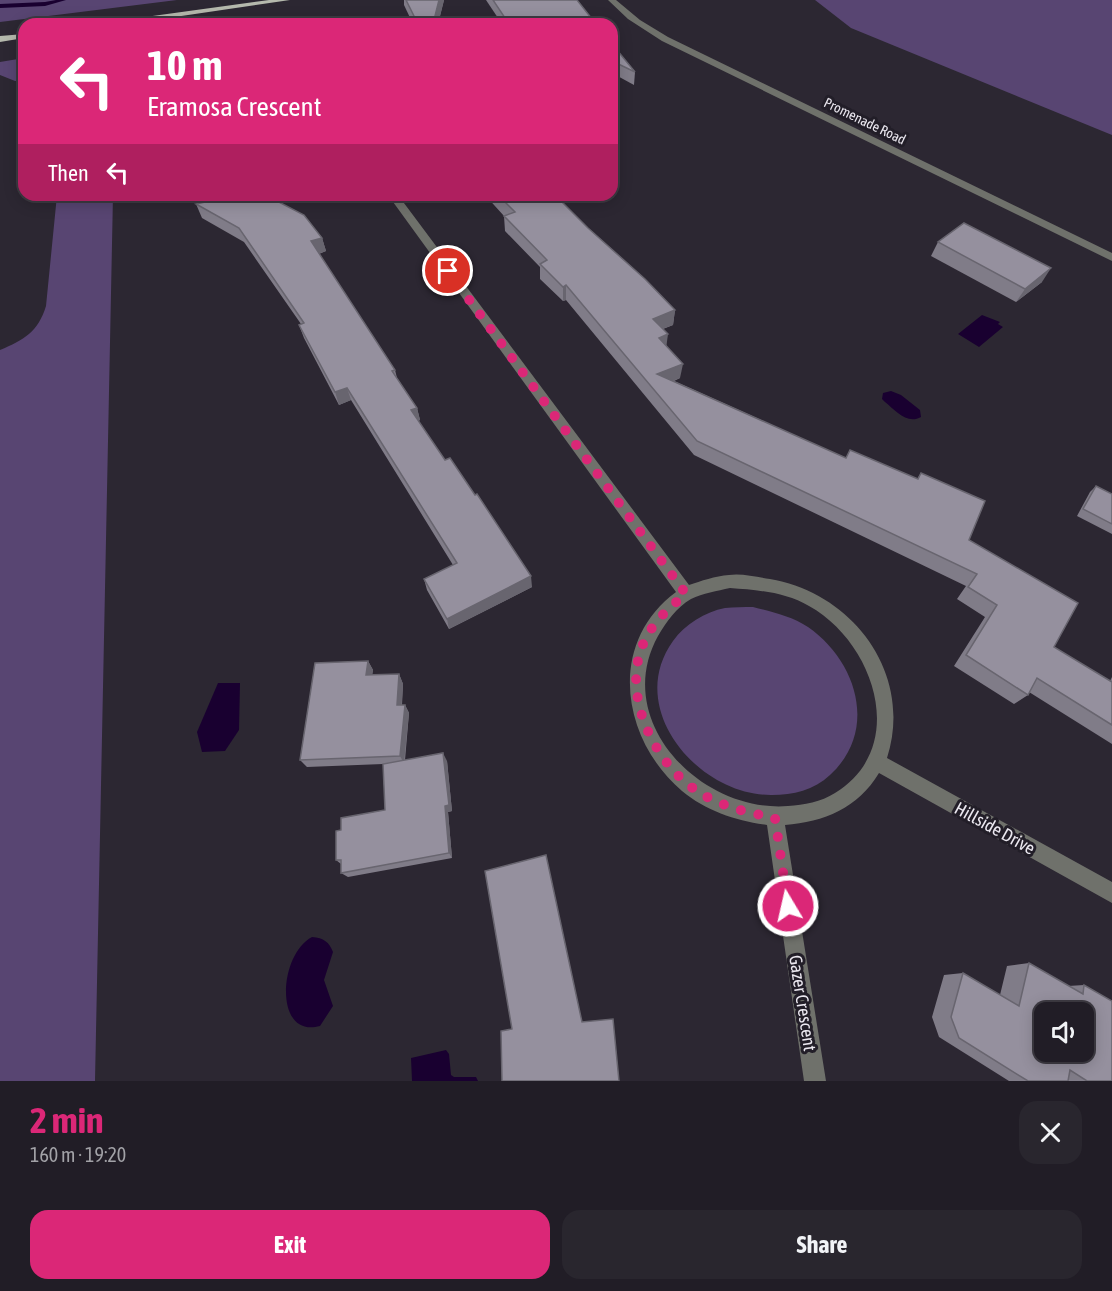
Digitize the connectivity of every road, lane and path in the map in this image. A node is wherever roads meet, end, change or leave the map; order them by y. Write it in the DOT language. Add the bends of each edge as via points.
graph roads {
  1 [pos="286,0"];
  2 [pos="612,0"];
  3 [pos="153,18"];
  4 [pos="18,37"];
  5 [pos="0,39"];
  6 [pos="397,201"];
  7 [pos="1112,257"];
  8 [pos="686,594"];
  9 [pos="878,763"];
  10 [pos="775,818"];
  11 [pos="1112,893"];
  12 [pos="814,1081"];
  1 -- 3 [label="main road"];
  2 -- 7 [label="street, Promenade Road" via="640,25 665,39"];
  4 -- 5 [label="main road"];
  6 -- 8 [label="street"];
  8 -- 9 [label="street" via="730,581 774,585 817,602 854,633 879,673 888,718"];
  8 -- 10 [label="street" via="666,610 645,638 636,674 640,713 658,752 690,786 730,809"];
  9 -- 10 [label="street" via="854,794 818,812"];
  9 -- 11 [label="street, Hillside Drive"];
  10 -- 12 [label="street, Gazer Crescent"];
}
